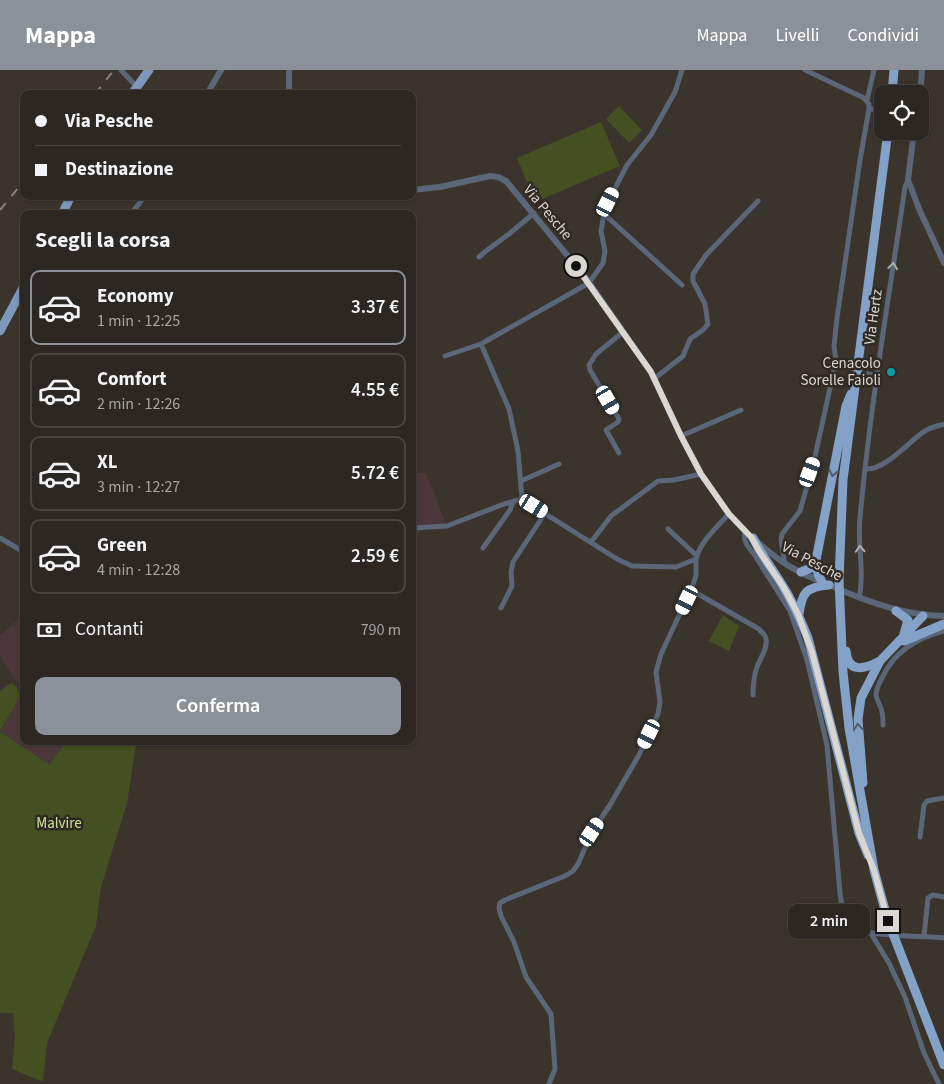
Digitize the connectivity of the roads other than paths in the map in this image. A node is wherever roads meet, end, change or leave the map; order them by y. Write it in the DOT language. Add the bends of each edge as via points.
graph roads {
  1 [pos="122,70"];
  2 [pos="149,70"];
  3 [pos="221,70"];
  4 [pos="290,70"];
  5 [pos="682,70"];
  6 [pos="805,70"];
  7 [pos="874,70"];
  8 [pos="894,70"];
  9 [pos="922,70"];
  10 [pos="893,85"];
  11 [pos="921,85"];
  12 [pos="134,90"];
  13 [pos="209,90"];
  14 [pos="290,90"];
  15 [pos="867,100"];
  16 [pos="869,109"];
  17 [pos="874,109"];
  18 [pos="887,140"];
  19 [pos="913,140"];
  20 [pos="908,180"];
  21 [pos="416,190"];
  22 [pos="142,200"];
  23 [pos="758,201"];
  24 [pos="134,210"];
  25 [pos="534,213"];
  26 [pos="604,214"];
  27 [pos="479,257"];
  28 [pos="944,263"];
  29 [pos="589,283"];
  30 [pos="682,284"];
  31 [pos="20,294"];
  32 [pos="0,331"];
  33 [pos="623,332"];
  34 [pos="481,344"];
  35 [pos="445,356"];
  36 [pos="836,361"];
  37 [pos="845,363"];
  38 [pos="868,374"];
  39 [pos="857,375"];
  40 [pos="878,376"];
  41 [pos="654,379"];
  42 [pos="741,410"];
  43 [pos="944,424"];
  44 [pos="681,436"];
  45 [pos="619,453"];
  46 [pos="559,464"];
  47 [pos="866,469"];
  48 [pos="701,474"];
  49 [pos="521,481"];
  50 [pos="522,500"];
  51 [pos="513,502"];
  52 [pos="545,513"];
  53 [pos="729,514"];
  54 [pos="416,528"];
  55 [pos="668,528"];
  56 [pos="745,531"];
  57 [pos="0,538"];
  58 [pos="752,538"];
  59 [pos="591,542"];
  60 [pos="482,548"];
  61 [pos="20,550"];
  62 [pos="696,557"];
  63 [pos="816,560"];
  64 [pos="784,563"];
  65 [pos="801,572"];
  66 [pos="825,584"];
  67 [pos="691,590"];
  68 [pos="859,598"];
  69 [pos="501,608"];
  70 [pos="896,610"];
  71 [pos="840,612"];
  72 [pos="798,614"];
  73 [pos="923,616"];
  74 [pos="944,616"];
  75 [pos="944,624"];
  76 [pos="944,631"];
  77 [pos="914,636"];
  78 [pos="899,643"];
  79 [pos="880,661"];
  80 [pos="753,696"];
  81 [pos="883,725"];
  82 [pos="944,798"];
  83 [pos="866,828"];
  84 [pos="920,837"];
  85 [pos="874,870"];
  86 [pos="944,897"];
  87 [pos="870,932"];
  88 [pos="924,936"];
  89 [pos="944,938"];
  90 [pos="944,1065"];
  91 [pos="549,1084"];
  92 [pos="939,1084"];
  1 -- 12 [label="street"];
  2 -- 12 [label="main road"];
  3 -- 13 [label="street"];
  4 -- 14 [label="street"];
  5 -- 26 [label="street" via="675,92 651,135 627,164"];
  6 -- 15 [label="street"];
  7 -- 15 [label="street"];
  8 -- 10 [label="highway"];
  9 -- 11 [label="street"];
  15 -- 16 [label="street"];
  16 -- 17 [label="street"];
  16 -- 36 [label="street" via="837,318"];
  18 -- 39 [label="highway"];
  19 -- 20 [label="street, Via Hertz"];
  20 -- 28 [label="street"];
  40 -- 20 [label="street, Via Hertz, one-way"];
  21 -- 25 [label="street, Via Pesche" via="498,177 506,181"];
  22 -- 24 [label="street"];
  23 -- 41 [label="street" via="706,255 693,274 692,280 704,304 708,324 690,339 683,356"];
  25 -- 27 [label="street"];
  25 -- 29 [label="street, Via Pesche"];
  26 -- 29 [label="street" via="601,231 605,251 603,263"];
  26 -- 30 [label="street"];
  29 -- 33 [label="street, Via Pesche"];
  29 -- 34 [label="street"];
  31 -- 32 [label="main road"];
  33 -- 41 [label="street, Via Pesche"];
  33 -- 45 [label="street" via="596,354 589,365 619,419 606,430"];
  34 -- 35 [label="street"];
  34 -- 49 [label="street" via="510,409"];
  36 -- 37 [label="street"];
  36 -- 64 [label="street" via="800,511 782,534"];
  38 -- 40 [label="street"];
  39 -- 63 [label="highway, one-way" via="846,406"];
  39 -- 71 [label="highway" via="844,472 839,550"];
  40 -- 47 [label="street, Via Hertz"];
  41 -- 44 [label="street, Via Pesche"];
  42 -- 44 [label="street"];
  43 -- 47 [label="street" via="927,429 900,453 872,469"];
  44 -- 48 [label="street, Via Pesche"];
  46 -- 49 [label="street"];
  68 -- 47 [label="street, Via Hertz, one-way" via="860,520"];
  48 -- 53 [label="street, Via Pesche"];
  48 -- 59 [label="street" via="658,481 610,516"];
  49 -- 50 [label="street"];
  50 -- 51 [label="street"];
  50 -- 52 [label="street"];
  51 -- 54 [label="street" via="447,526"];
  51 -- 60 [label="street"];
  52 -- 59 [label="street"];
  52 -- 69 [label="street" via="513,562 510,572 512,586"];
  53 -- 56 [label="street, Via Pesche"];
  53 -- 62 [label="street"];
  55 -- 62 [label="street"];
  56 -- 58 [label="street, Via Pesche"];
  56 -- 87 [label="street" via="744,540 790,611 804,650 827,745 843,912 852,926"];
  57 -- 61 [label="street"];
  58 -- 64 [label="street, Via Pesche"];
  58 -- 72 [label="highway"];
  59 -- 62 [label="street" via="632,566 676,567"];
  62 -- 67 [label="street" via="696,576"];
  63 -- 65 [label="highway" via="811,568"];
  63 -- 66 [label="highway" via="818,574"];
  64 -- 65 [label="street, Via Pesche"];
  65 -- 66 [label="street, Via Pesche"];
  66 -- 68 [label="street, Via Pesche"];
  66 -- 72 [label="highway" via="808,590 800,601"];
  67 -- 80 [label="street" via="764,635 766,645 756,668"];
  67 -- 91 [label="street" via="656,672 660,702 658,714 635,762 592,832 578,864 565,876 500,903 501,916 526,977 551,1014 555,1069"];
  68 -- 70 [label="street, Via Pesche"];
  70 -- 73 [label="street, Via Pesche"];
  70 -- 78 [label="highway" via="908,623"];
  71 -- 79 [label="highway" via="847,660 851,665 867,668"];
  71 -- 83 [label="highway" via="848,728"];
  72 -- 85 [label="highway" via="813,655 859,833"];
  73 -- 74 [label="street, Via Pesche"];
  73 -- 77 [label="highway" via="922,629"];
  73 -- 78 [label="highway"];
  75 -- 77 [label="highway"];
  76 -- 81 [label="street" via="908,646 890,663 876,689"];
  77 -- 78 [label="highway"];
  78 -- 79 [label="highway"];
  83 -- 79 [label="highway, one-way" via="858,719 861,698"];
  82 -- 84 [label="street" via="927,801 924,805"];
  83 -- 85 [label="highway"];
  85 -- 90 [label="highway" via="888,921"];
  86 -- 88 [label="street" via="933,895 928,898"];
  87 -- 88 [label="street"];
  87 -- 92 [label="street" via="905,997 924,1053"];
  88 -- 89 [label="street"];
}
